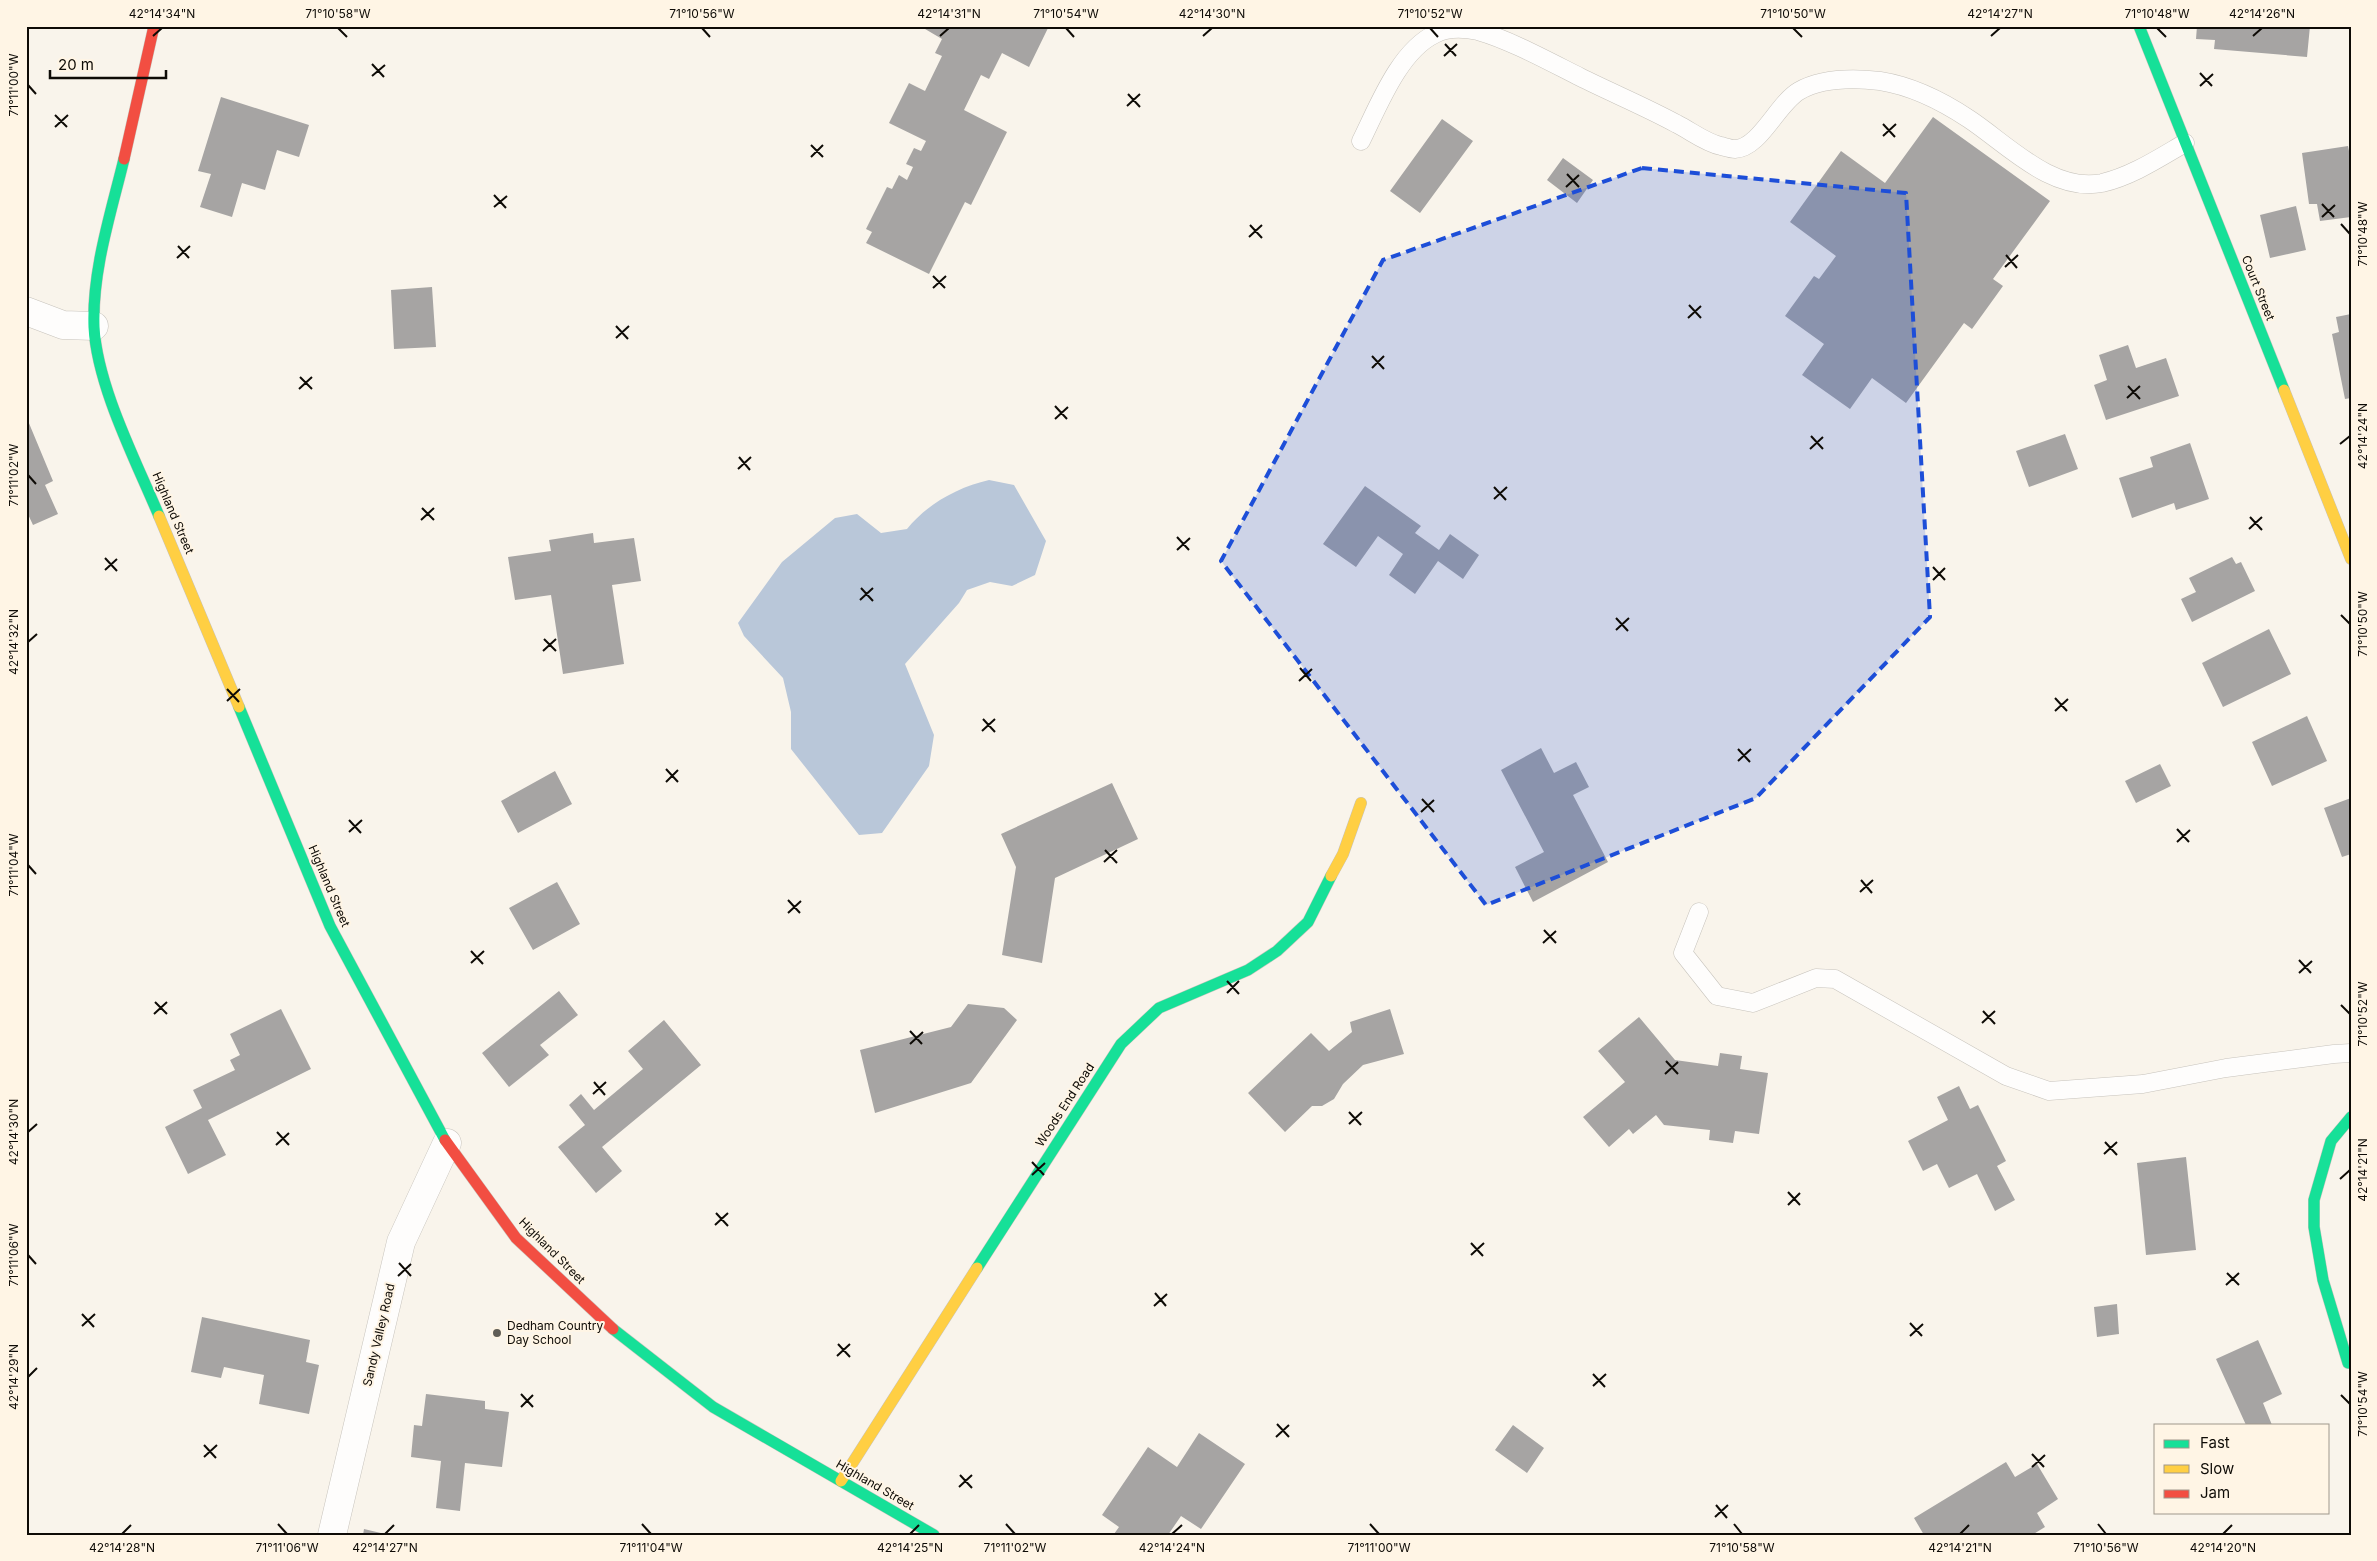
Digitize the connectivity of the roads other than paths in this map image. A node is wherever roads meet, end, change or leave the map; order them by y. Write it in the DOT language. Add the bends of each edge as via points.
graph roads {
  1 [pos="154,26"];
  2 [pos="2139,26"];
  3 [pos="1361,141"];
  4 [pos="2185,143"];
  5 [pos="26,311"];
  6 [pos="94,326"];
  7 [pos="2351,559"];
  8 [pos="1361,803"];
  9 [pos="1699,912"];
  10 [pos="2351,1054"];
  11 [pos="2351,1117"];
  12 [pos="447,1143"];
  13 [pos="2348,1363"];
  14 [pos="841,1481"];
  15 [pos="332,1535"];
  16 [pos="934,1535"];
  1 -- 6 [label="street, Highland Street" via="100,256"];
  2 -- 4 [label="street, Court Street"];
  3 -- 4 [label="lane" via="1388,86 1411,53 1435,34 1458,28 1479,32 1541,58 1716,145 1736,149 1754,141 1798,92 1828,81 1862,79 1897,84 1934,98 1968,118 2041,172 2073,182 2098,183 2122,178"];
  4 -- 7 [label="street, Court Street"];
  5 -- 6 [label="street" via="63,325"];
  6 -- 12 [label="street, Highland Street" via="100,366 115,410 330,926"];
  8 -- 14 [label="street, Woods End Road" via="1343,854 1308,922 1277,951 1248,970 1159,1008 1121,1044"];
  9 -- 10 [label="lane" via="1683,953 1717,996 1752,1003 1816,978 1835,979 2006,1076 2050,1091 2143,1084 2226,1068"];
  11 -- 13 [label="street" via="2331,1141 2314,1200 2314,1227 2323,1280"];
  12 -- 14 [label="street, Highland Street" via="516,1238 619,1335 712,1407"];
  12 -- 15 [label="street, Sandy Valley Road" via="401,1242"];
  14 -- 16 [label="street, Highland Street"];
}
